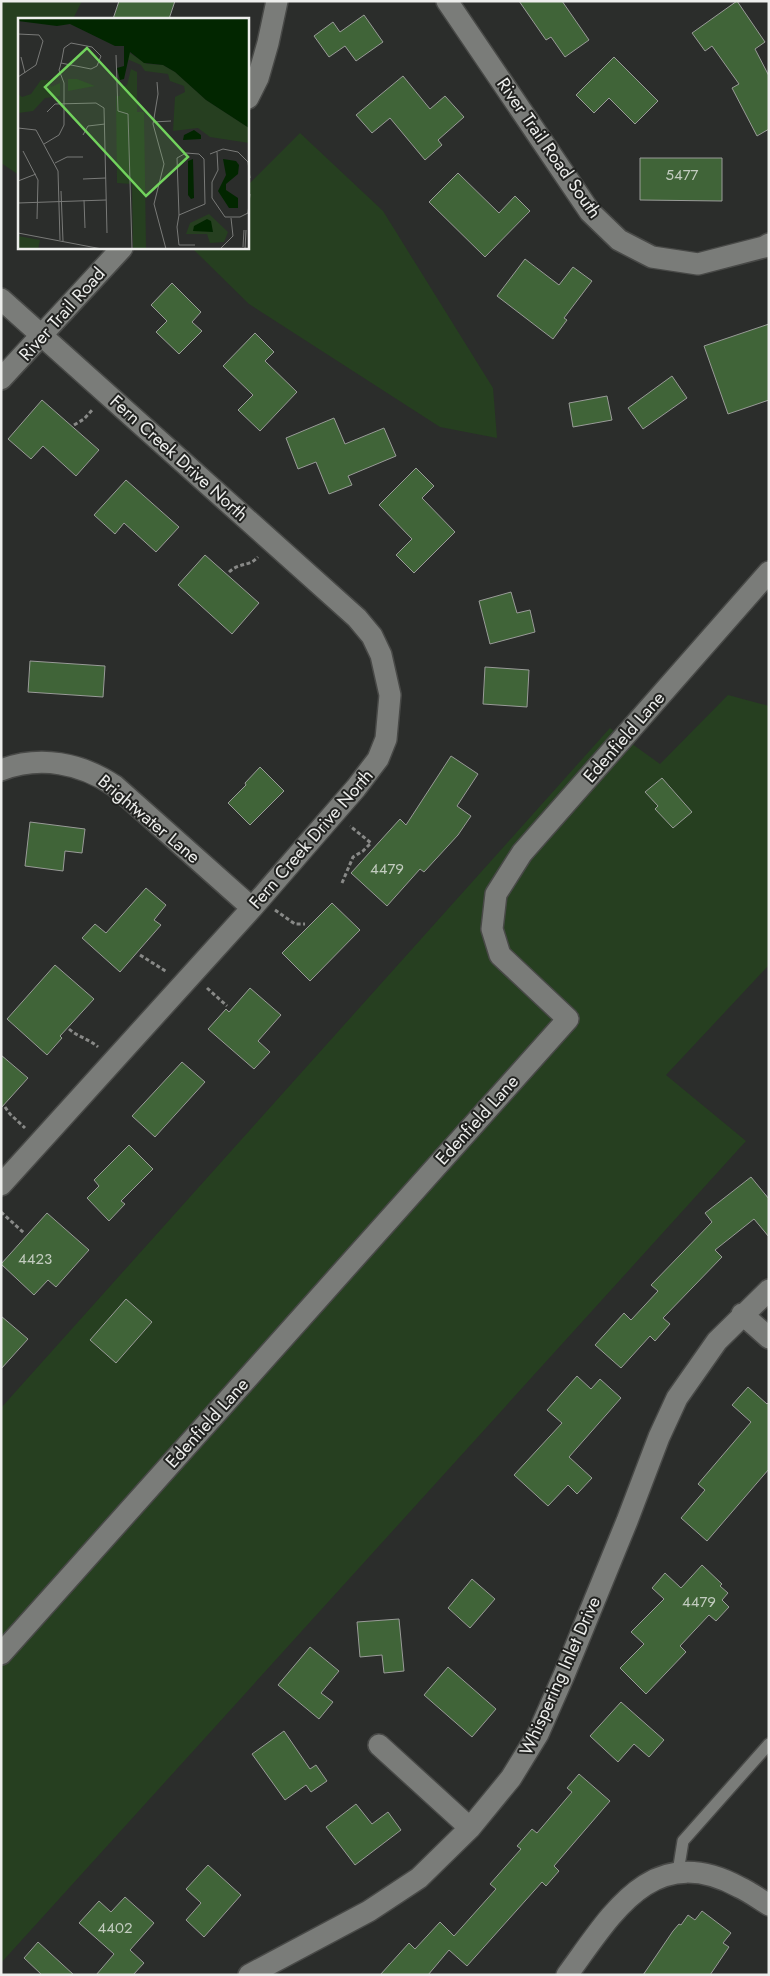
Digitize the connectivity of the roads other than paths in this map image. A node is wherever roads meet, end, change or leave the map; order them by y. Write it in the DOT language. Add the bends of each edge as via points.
graph roads {
  1 [pos="277,1"];
  2 [pos="447,1"];
  3 [pos="249,96"];
  4 [pos="766,245"];
  5 [pos="121,249"];
  6 [pos="1,299"];
  7 [pos="42,336"];
  8 [pos="1,380"];
  9 [pos="769,572"];
  10 [pos="1,770"];
  11 [pos="257,903"];
  12 [pos="1,1185"];
  13 [pos="769,1290"];
  14 [pos="742,1314"];
  15 [pos="769,1338"];
  16 [pos="1,1654"];
  17 [pos="769,1744"];
  18 [pos="379,1745"];
  19 [pos="470,1828"];
  20 [pos="678,1872"];
  21 [pos="769,1905"];
  22 [pos="249,1975"];
  23 [pos="566,1975"];
  1 -- 3 [label="street" via="258,78"];
  2 -- 4 [label="street, River Trail Road South" via="590,212 619,240 652,258 698,264"];
  5 -- 7 [label="street, River Trail Road"];
  6 -- 7 [label="street, Fern Creek Drive North"];
  7 -- 8 [label="street, River Trail Road"];
  7 -- 11 [label="street, Fern Creek Drive North" via="357,618 372,636 381,655 390,696 386,740 377,761"];
  9 -- 16 [label="street, Edenfield Lane" via="522,853 496,894 492,929 500,955 568,1019"];
  10 -- 11 [label="street, Brightwater Lane" via="46,762 70,765 99,775"];
  11 -- 12 [label="street, Fern Creek Drive North"];
  13 -- 14 [label="street, Whispering Inlet Drive"];
  14 -- 15 [label="street"];
  14 -- 19 [label="street, Whispering Inlet Drive" via="717,1341 677,1398 538,1734 511,1778"];
  17 -- 20 [label="lane" via="683,1841"];
  18 -- 19 [label="street"];
  19 -- 22 [label="street, Whispering Inlet Drive" via="419,1878 369,1911"];
  20 -- 21 [label="street" via="711,1876 738,1886"];
  20 -- 23 [label="street" via="664,1874 640,1887 616,1909"];
}
